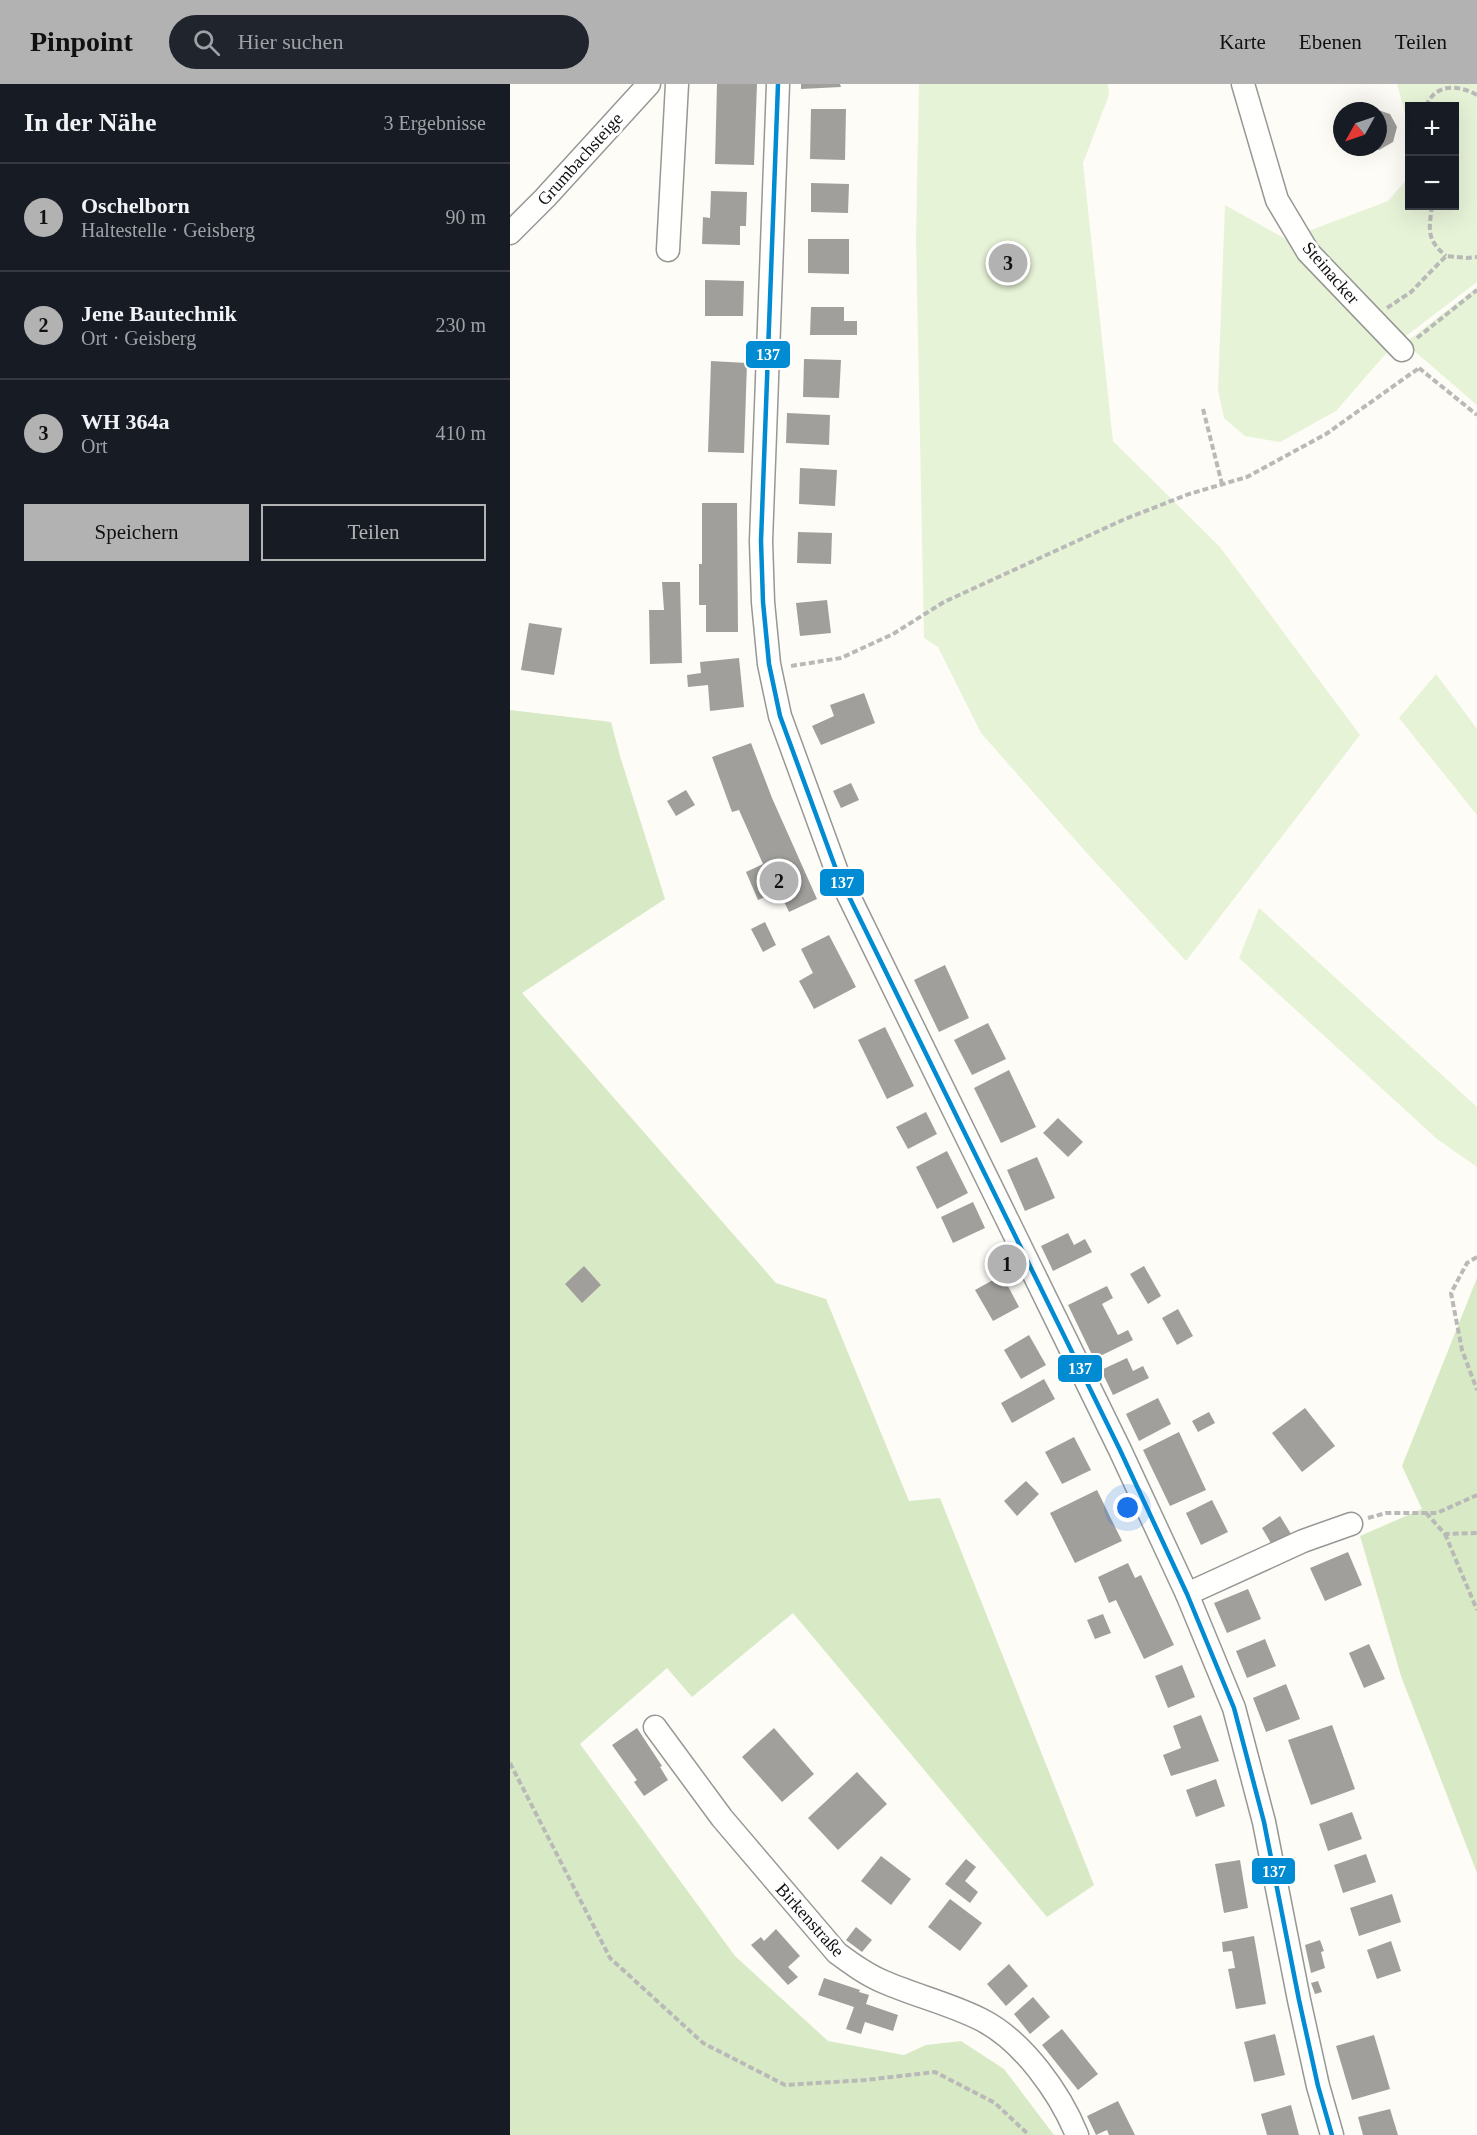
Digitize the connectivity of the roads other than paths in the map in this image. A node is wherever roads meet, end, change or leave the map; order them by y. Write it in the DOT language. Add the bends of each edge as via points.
graph roads {
  1 [pos="649,84"];
  2 [pos="678,84"];
  3 [pos="778,84"];
  4 [pos="1243,84"];
  5 [pos="510,233"];
  6 [pos="668,250"];
  7 [pos="1402,350"];
  8 [pos="1351,1524"];
  9 [pos="1187,1594"];
  10 [pos="656,1727"];
  11 [pos="1077,2135"];
  12 [pos="1332,2135"];
  1 -- 5 [label="street, Grumbachsteige"];
  2 -- 6 [label="street"];
  3 -- 9 [label="street" via="761,541 769,664 780,716 837,872"];
  4 -- 7 [label="street, Steinacker" via="1282,209 1308,252"];
  8 -- 9 [label="street" via="1303,1541"];
  9 -- 12 [label="street" via="1234,1708 1264,1822 1299,2000"];
  10 -- 11 [label="street, Birkenstraße" via="722,1818 837,1953 884,1982 983,2020 1012,2040 1055,2093"];
}
